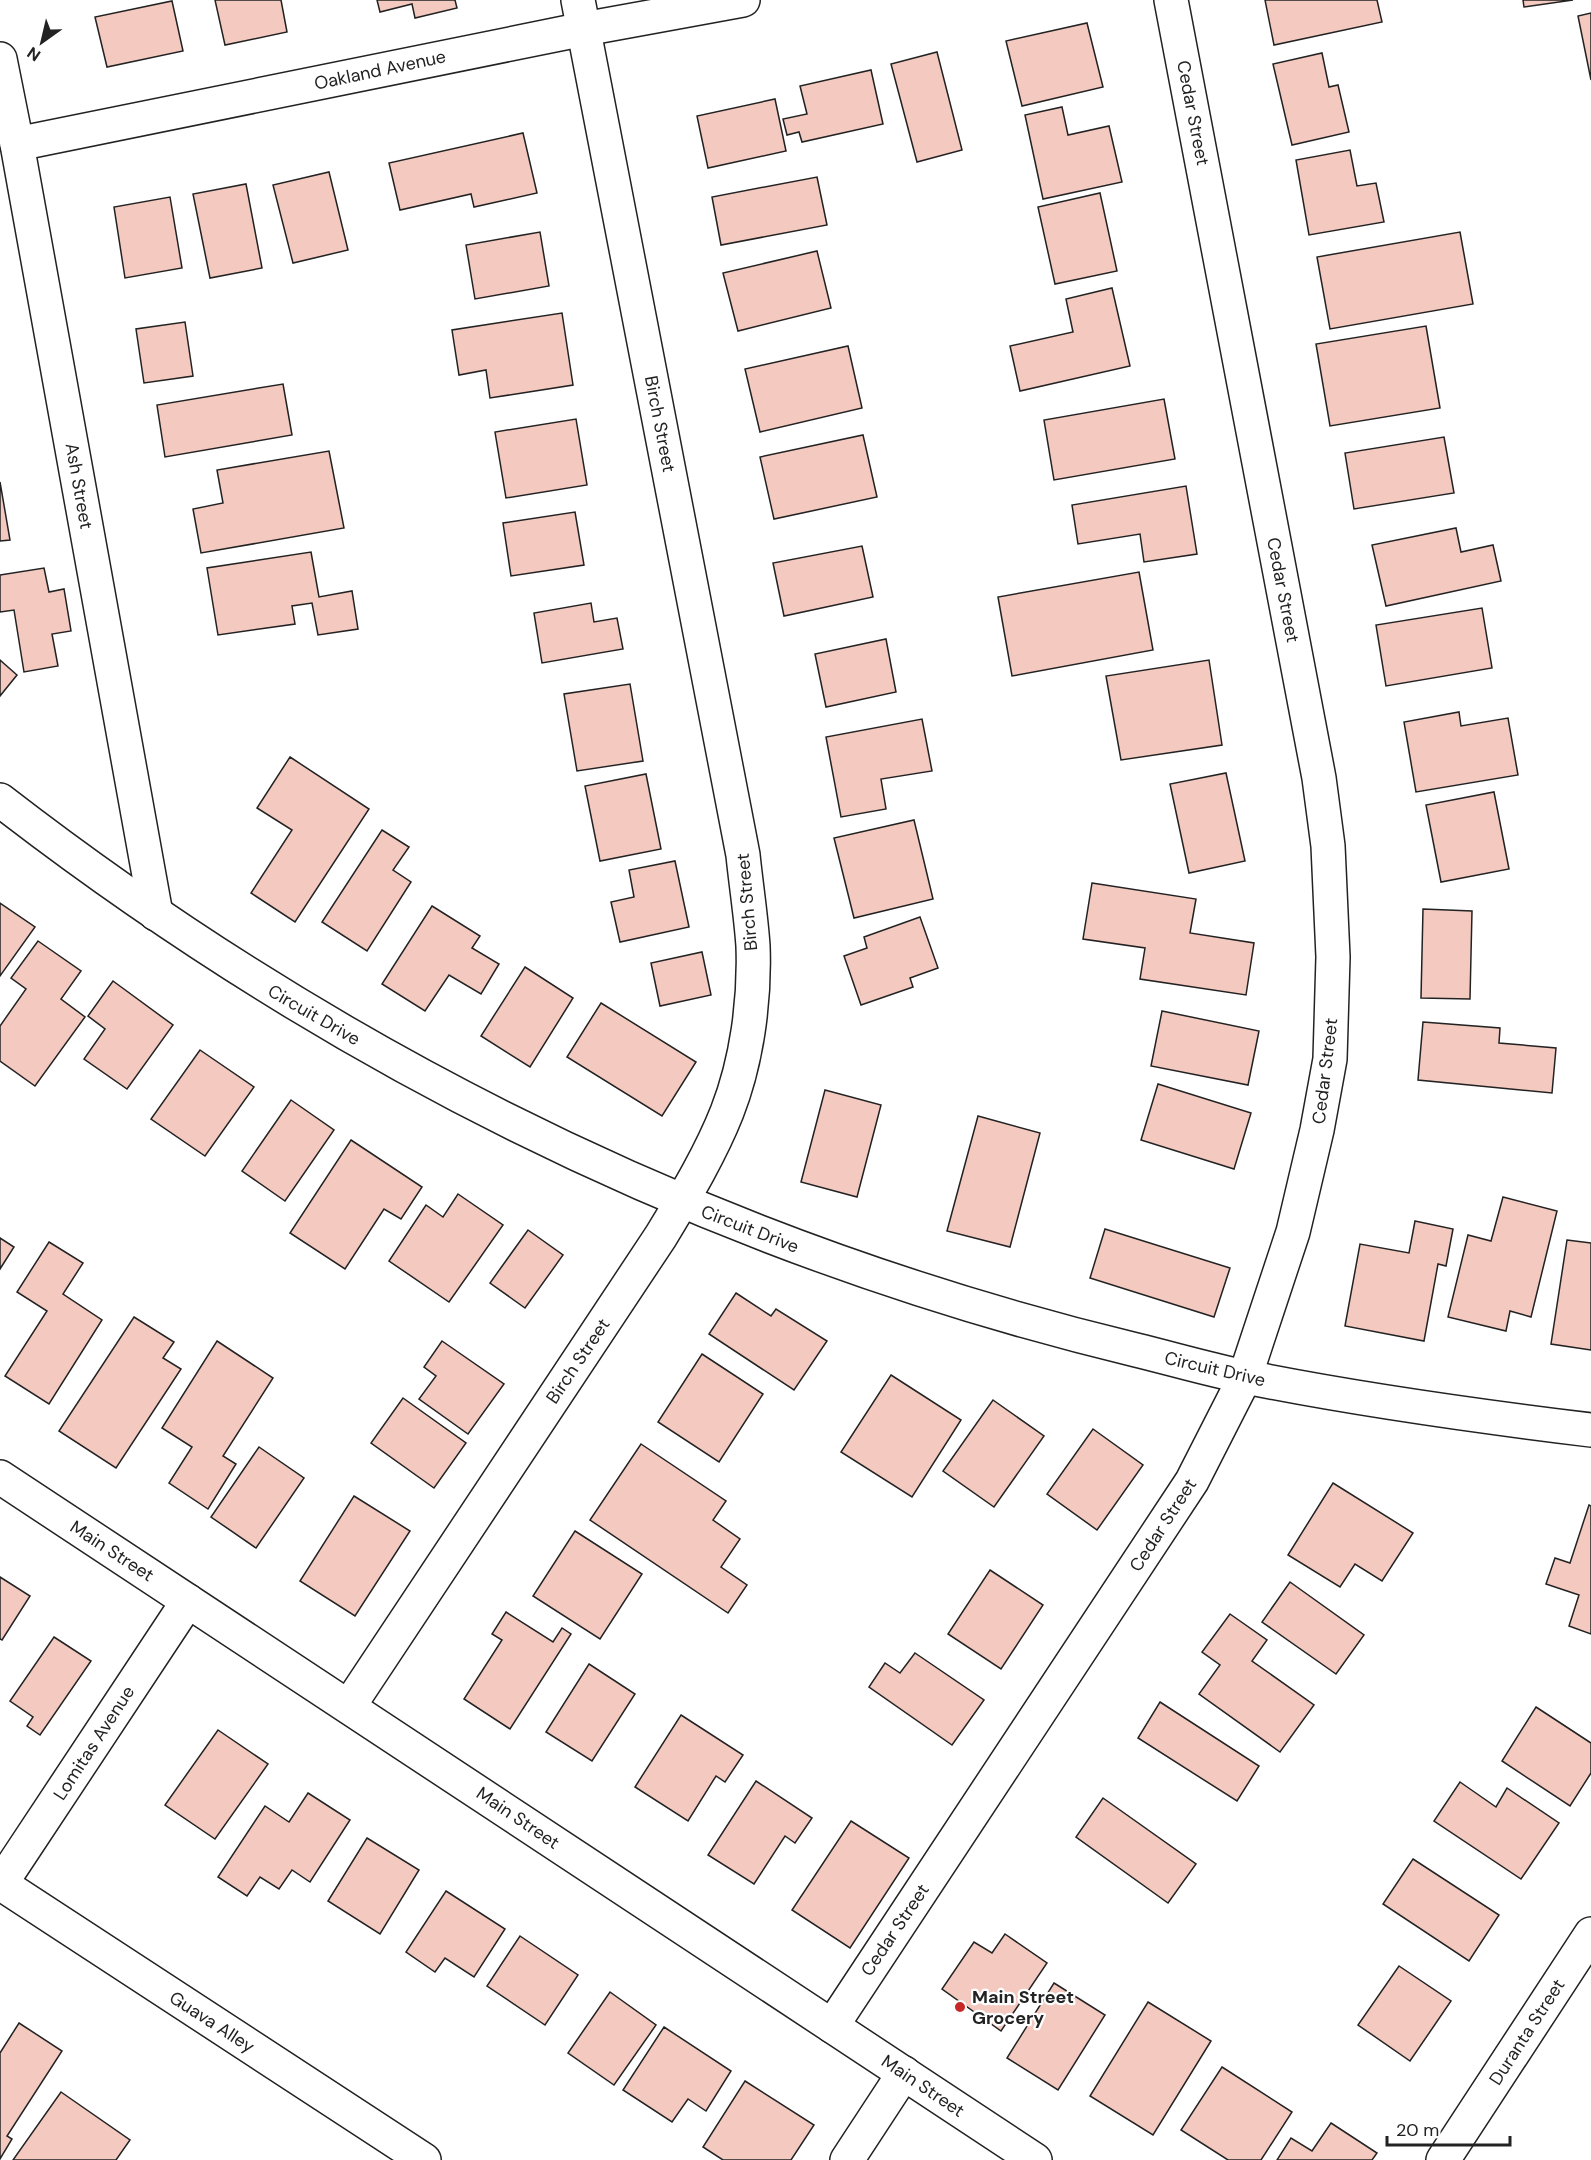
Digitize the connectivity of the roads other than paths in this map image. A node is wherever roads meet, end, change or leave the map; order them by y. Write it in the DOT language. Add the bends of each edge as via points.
graph roads {
  1 [pos="743,0"];
  2 [pos="1171,0"];
  3 [pos="581,14"];
  4 [pos="0,58"];
  5 [pos="17,144"];
  6 [pos="0,800"];
  7 [pos="156,914"];
  8 [pos="681,1202"];
  9 [pos="1245,1377"];
  10 [pos="1591,1430"];
  11 [pos="0,1477"];
  12 [pos="188,1601"];
  13 [pos="349,1706"];
  14 [pos="0,1884"];
  15 [pos="1591,1934"];
  16 [pos="831,2026"];
  17 [pos="904,2073"];
  18 [pos="424,2160"];
  19 [pos="847,2160"];
  20 [pos="1035,2160"];
  21 [pos="1443,2160"];
  1 -- 3 [label="street, Oakland Avenue"];
  2 -- 9 [label="street, Cedar Street" via="1328,846 1333,957 1330,1059 1293,1232"];
  3 -- 5 [label="street, Oakland Avenue"];
  3 -- 8 [label="street, Birch Street" via="743,855 753,946 751,1011 740,1070 728,1111"];
  4 -- 5 [label="street, Ash Street"];
  5 -- 7 [label="street, Ash Street"];
  6 -- 7 [label="street, Circuit Drive"];
  7 -- 8 [label="street, Circuit Drive" via="262,984 387,1057 491,1113"];
  8 -- 9 [label="street, Circuit Drive" via="915,1288 1089,1339"];
  8 -- 13 [label="street, Birch Street"];
  9 -- 10 [label="street, Circuit Drive" via="1458,1414"];
  9 -- 16 [label="street, Cedar Street" via="1192,1481"];
  11 -- 12 [label="street, Main Street"];
  12 -- 13 [label="street, Main Street"];
  12 -- 14 [label="street, Lomitas Avenue"];
  13 -- 16 [label="street, Main Street"];
  14 -- 18 [label="street, Guava Alley"];
  15 -- 21 [label="street, Duranta Street"];
  16 -- 17 [label="street, Main Street"];
  17 -- 19 [label="street"];
  17 -- 20 [label="street, Main Street"];
}
